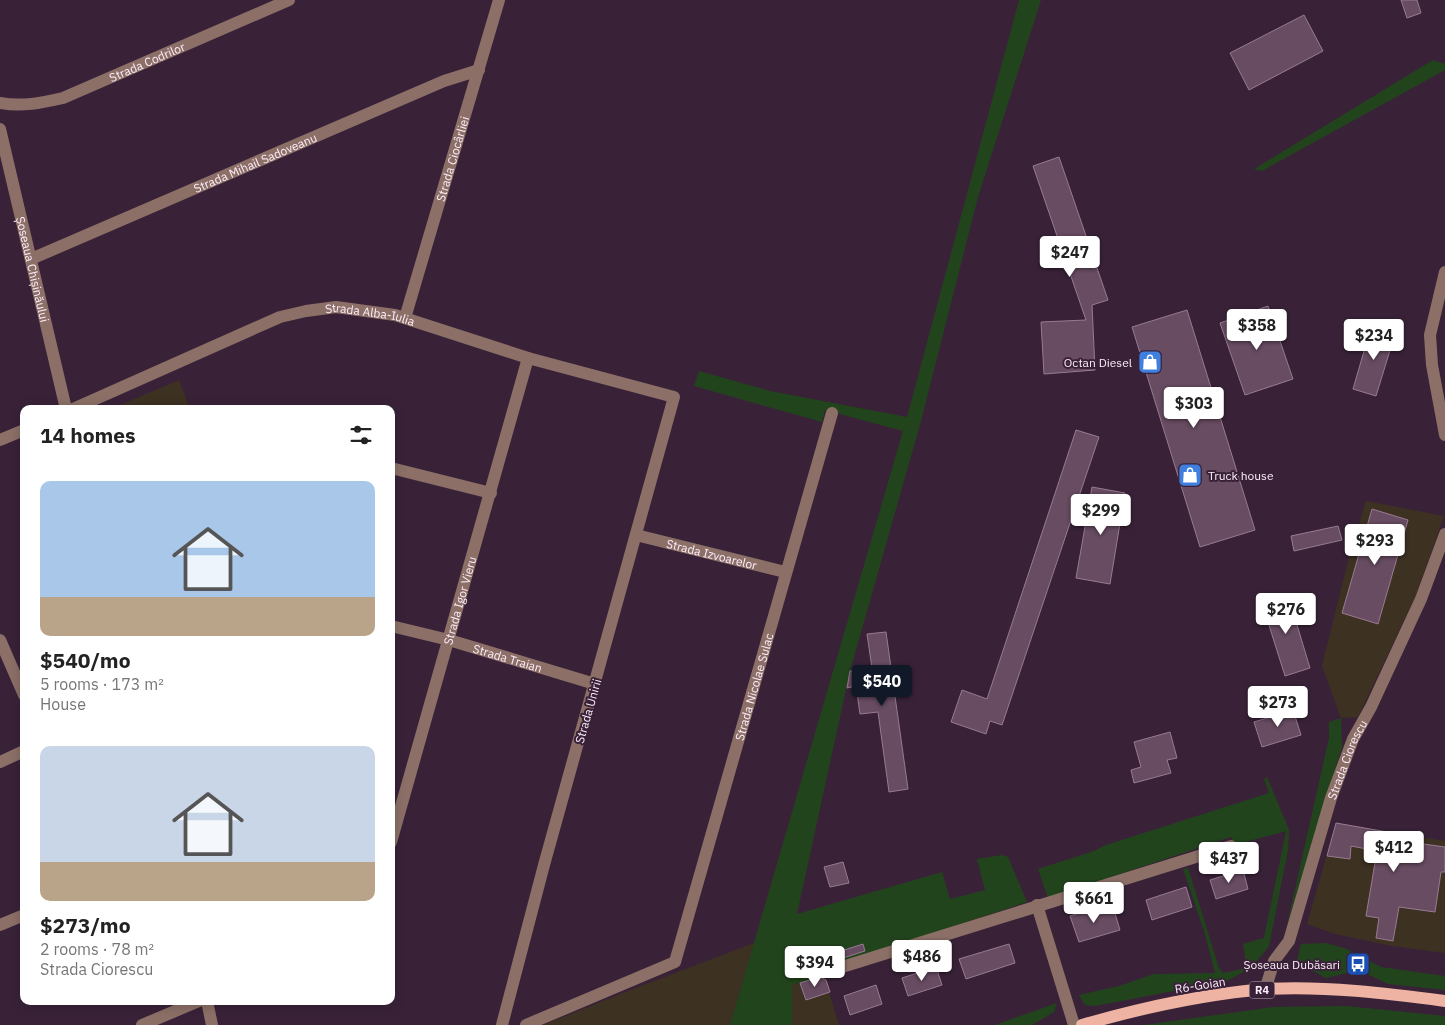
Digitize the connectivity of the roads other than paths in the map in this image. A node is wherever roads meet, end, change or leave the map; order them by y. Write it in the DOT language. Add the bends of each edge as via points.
graph roads {
  1 [pos="289,0"];
  2 [pos="499,0"];
  3 [pos="479,70"];
  4 [pos="0,104"];
  5 [pos="0,129"];
  6 [pos="30,259"];
  7 [pos="1445,272"];
  8 [pos="404,318"];
  9 [pos="528,358"];
  10 [pos="674,397"];
  11 [pos="65,405"];
  12 [pos="82,405"];
  13 [pos="832,413"];
  14 [pos="20,432"];
  15 [pos="1445,435"];
  16 [pos="0,440"];
  17 [pos="395,469"];
  18 [pos="491,493"];
  19 [pos="1445,534"];
  20 [pos="636,535"];
  21 [pos="785,572"];
  22 [pos="395,627"];
  23 [pos="0,640"];
  24 [pos="449,640"];
  25 [pos="595,684"];
  26 [pos="20,686"];
  27 [pos="20,753"];
  28 [pos="0,762"];
  29 [pos="397,801"];
  30 [pos="395,815"];
  31 [pos="1231,846"];
  32 [pos="1037,905"];
  33 [pos="20,916"];
  34 [pos="0,925"];
  35 [pos="826,972"];
  36 [pos="1265,990"];
  37 [pos="1445,1001"];
  38 [pos="189,1005"];
  39 [pos="208,1005"];
  40 [pos="142,1025"];
  41 [pos="212,1025"];
  42 [pos="502,1025"];
  43 [pos="526,1025"];
  44 [pos="1074,1025"];
  45 [pos="1082,1025"];
  1 -- 4 [label="street, Strada Codrilor" via="62,98 36,104"];
  2 -- 3 [label="street, Strada Ciocârliei"];
  3 -- 6 [label="street, Strada Mihail Sadoveanu" via="444,81"];
  3 -- 8 [label="street, Strada Ciocârliei"];
  5 -- 6 [label="street, Șoseaua Chișinăului"];
  6 -- 11 [label="street, Șoseaua Chișinăului"];
  7 -- 15 [label="street" via="1430,335"];
  8 -- 9 [label="street, Strada Alba-Iulia"];
  8 -- 12 [label="street, Strada Alba-Iulia" via="336,307 280,317"];
  9 -- 10 [label="street, Strada Alba-Iulia"];
  9 -- 18 [label="street, Strada Igor Vieru"];
  10 -- 20 [label="street, Strada Unirii"];
  13 -- 21 [label="street, Strada Nicolae Sulac"];
  14 -- 16 [label="street"];
  17 -- 18 [label="street"];
  18 -- 24 [label="street, Strada Igor Vieru"];
  19 -- 36 [label="street, Strada Ciorescu" via="1421,599 1354,739 1331,798 1289,941 1274,961"];
  20 -- 21 [label="street, Strada Izvoarelor"];
  20 -- 25 [label="street, Strada Unirii"];
  21 -- 43 [label="street, Strada Nicolae Sulac" via="675,962"];
  22 -- 24 [label="street, Strada Traian"];
  23 -- 26 [label="street"];
  24 -- 25 [label="street, Strada Traian"];
  24 -- 29 [label="street, Strada Igor Vieru"];
  25 -- 42 [label="street, Strada Unirii"];
  27 -- 28 [label="street"];
  29 -- 30 [label="street, Strada Igor Vieru"];
  31 -- 32 [label="street"];
  32 -- 35 [label="street"];
  32 -- 44 [label="street"];
  33 -- 34 [label="street"];
  36 -- 37 [label="main road, R6-Goian / R4" via="1354,991"];
  36 -- 45 [label="main road, R6-Goian / R4" via="1164,1005"];
  38 -- 40 [label="street"];
  39 -- 41 [label="street"];
}
